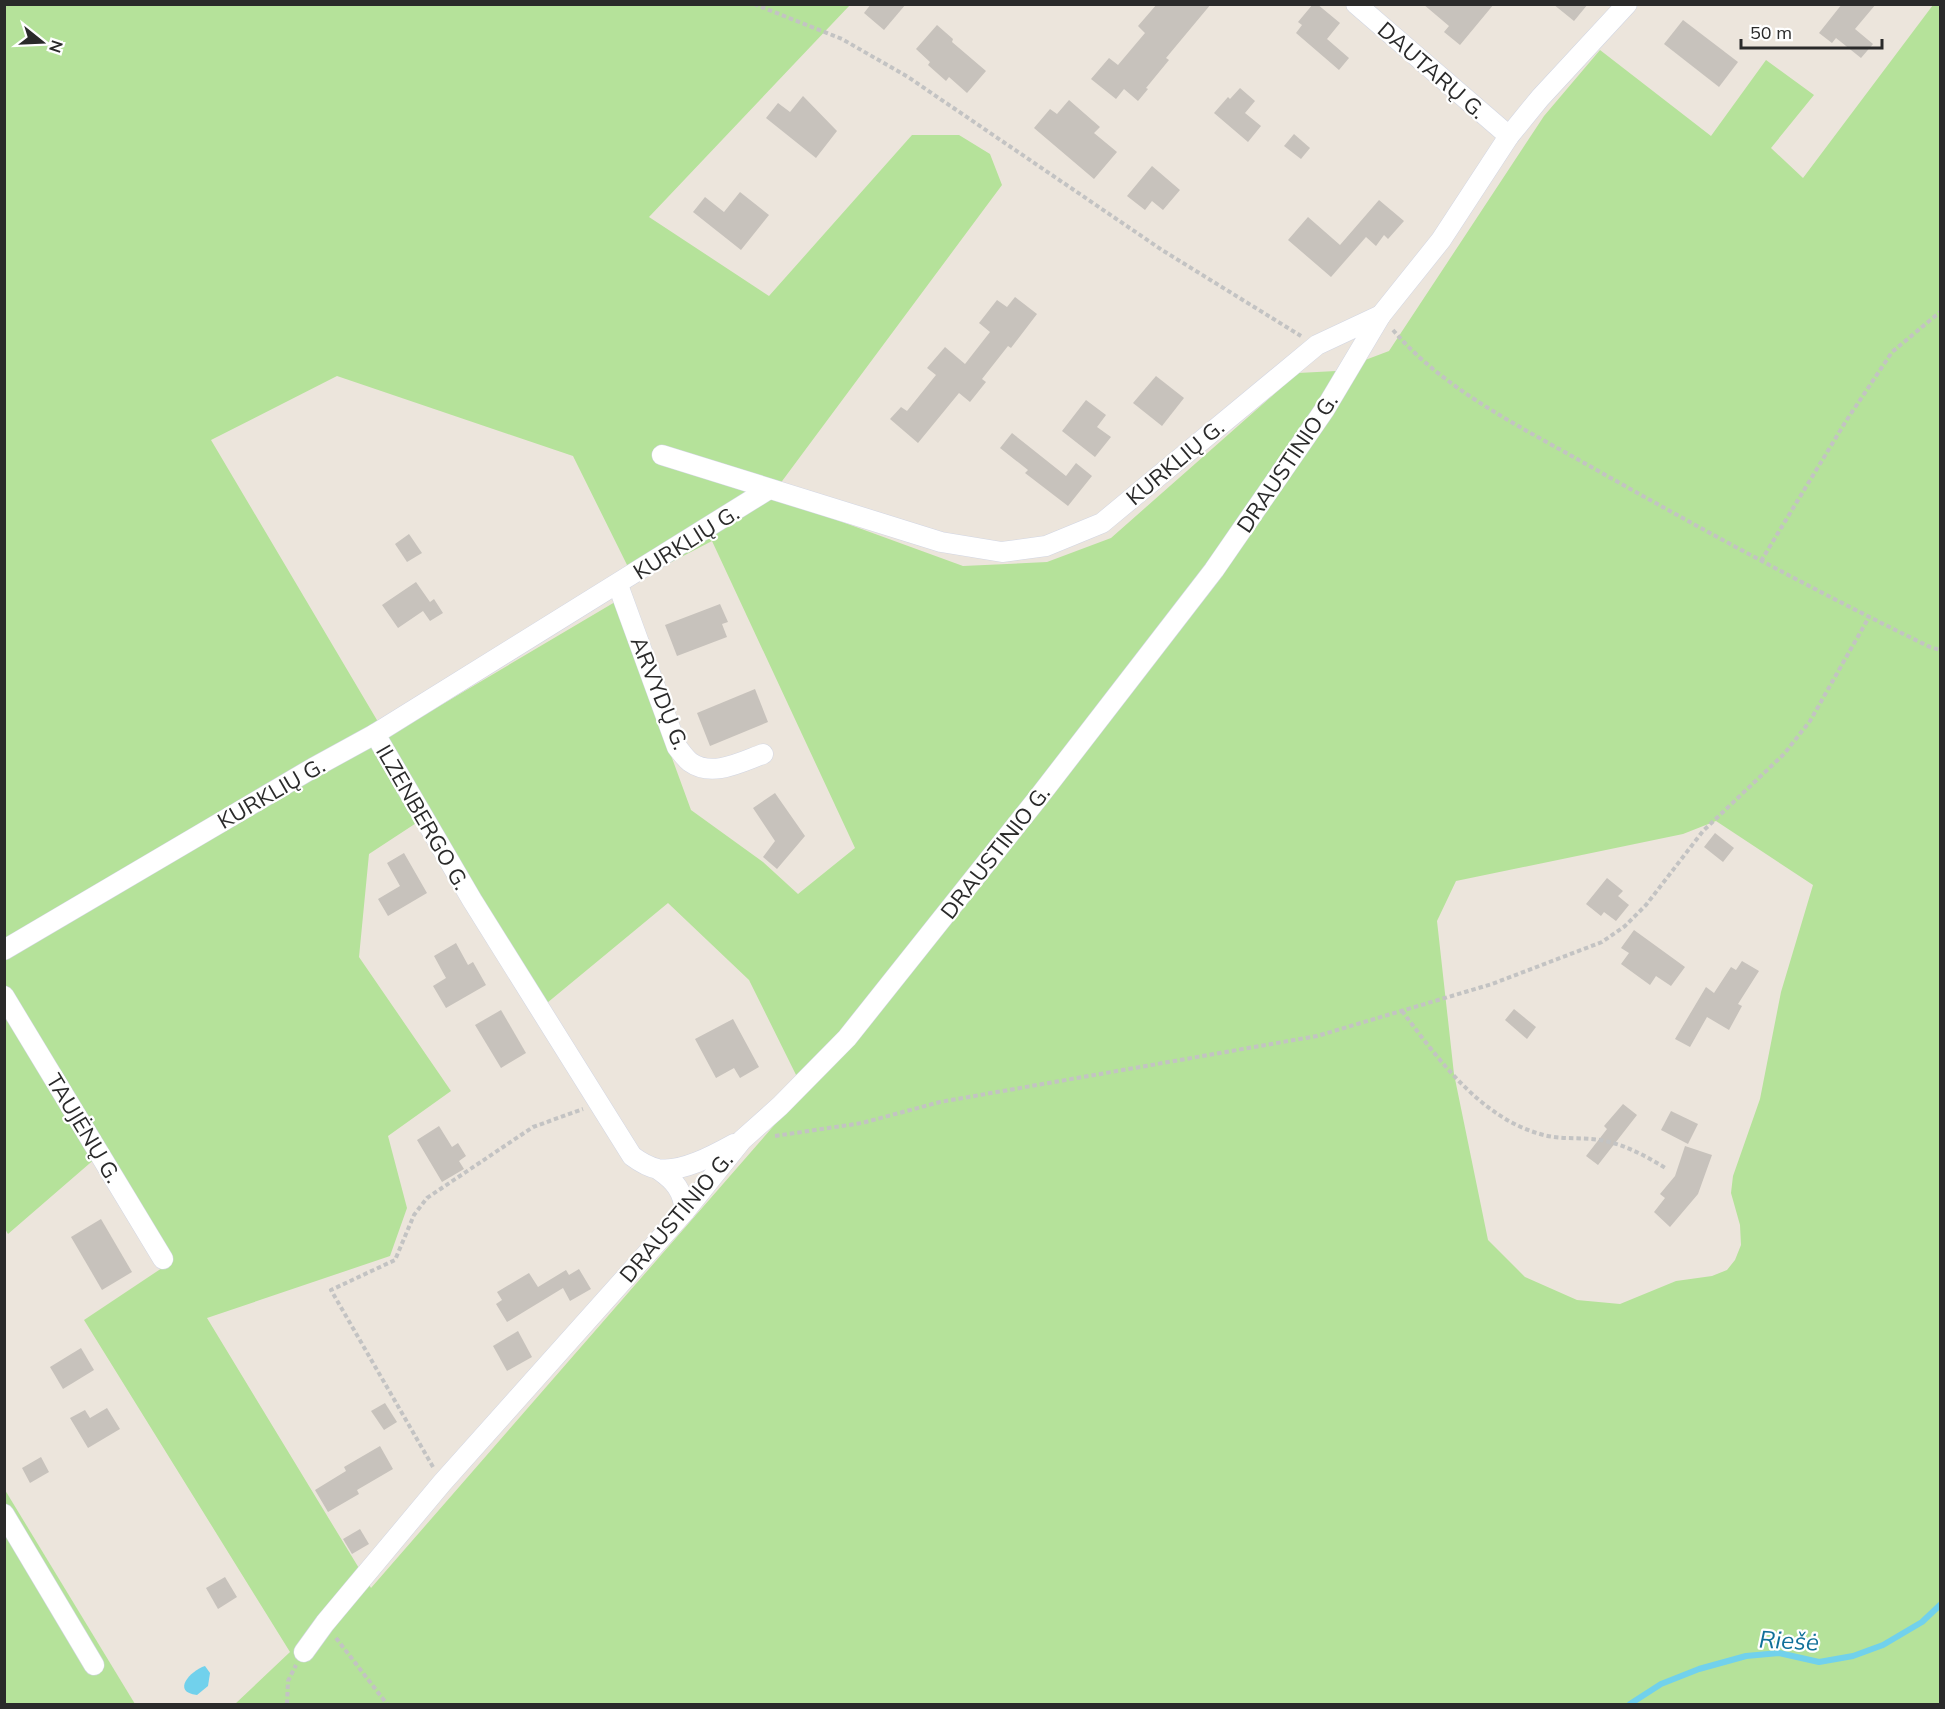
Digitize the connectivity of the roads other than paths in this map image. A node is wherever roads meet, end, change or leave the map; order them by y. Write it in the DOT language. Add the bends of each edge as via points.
graph roads {
  1 [pos="1356,4"];
  2 [pos="1627,4"];
  3 [pos="1509,136"];
  4 [pos="1381,315"];
  5 [pos="662,455"];
  6 [pos="769,489"];
  7 [pos="618,585"];
  8 [pos="375,734"];
  9 [pos="763,754"];
  10 [pos="4,950"];
  11 [pos="4,996"];
  12 [pos="742,1140"];
  13 [pos="659,1170"];
  14 [pos="686,1211"];
  15 [pos="163,1259"];
  16 [pos="4,1514"];
  17 [pos="304,1652"];
  18 [pos="94,1665"];
  1 -- 3 [label="street, DAUTARŲ G."];
  2 -- 3 [label="street, DRAUSTINIO G."];
  3 -- 4 [label="street, DRAUSTINIO G." via="1441,240"];
  4 -- 6 [label="street, KURKLIŲ G." via="1317,345 1102,523 1046,546 1002,552 941,542"];
  4 -- 12 [label="street, DRAUSTINIO G." via="1324,408 1214,570 1059,771 848,1038"];
  5 -- 6 [label="street"];
  6 -- 7 [label="street, KURKLIŲ G."];
  7 -- 8 [label="street, KURKLIŲ G."];
  7 -- 9 [label="street, ARVYDŲ G." via="677,747 689,762 719,769"];
  8 -- 10 [label="street, KURKLIŲ G."];
  8 -- 13 [label="street, ILZENBERGO G." via="472,900 632,1156"];
  11 -- 15 [label="street, TAUJĖNŲ G."];
  12 -- 13 [label="street" via="707,1160"];
  12 -- 14 [label="street, DRAUSTINIO G."];
  13 -- 14 [label="street, ILZENBERGO G." via="679,1188"];
  14 -- 17 [label="street, DRAUSTINIO G." via="442,1483"];
  16 -- 18 [label="street"];
}
